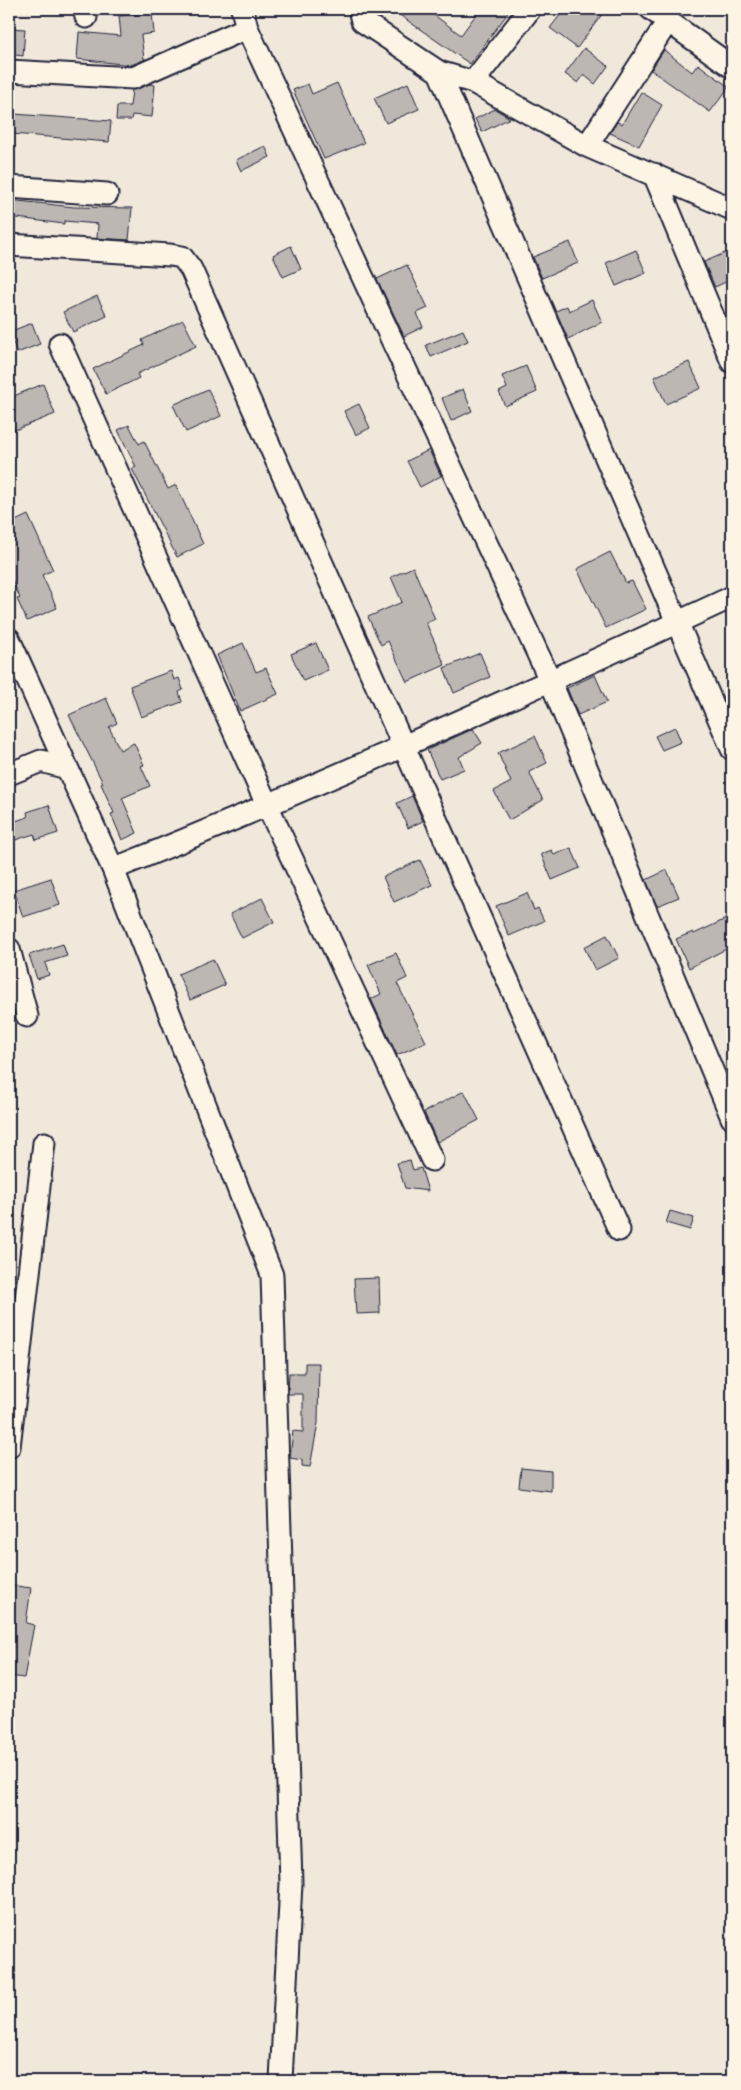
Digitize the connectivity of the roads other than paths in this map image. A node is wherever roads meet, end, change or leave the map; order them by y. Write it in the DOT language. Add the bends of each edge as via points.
graph roads {
  1 [pos="364,9"];
  2 [pos="530,9"];
  3 [pos="659,15"];
  4 [pos="245,18"];
  5 [pos="732,67"];
  6 [pos="9,71"];
  7 [pos="438,72"];
  8 [pos="473,82"];
  9 [pos="587,146"];
  10 [pos="654,174"];
  11 [pos="9,187"];
  12 [pos="107,194"];
  13 [pos="732,209"];
  14 [pos="9,245"];
  15 [pos="60,344"];
  16 [pos="732,362"];
  17 [pos="732,597"];
  18 [pos="678,622"];
  19 [pos="9,639"];
  20 [pos="550,680"];
  21 [pos="405,747"];
  22 [pos="732,749"];
  23 [pos="67,768"];
  24 [pos="9,774"];
  25 [pos="268,807"];
  26 [pos="113,869"];
  27 [pos="9,949"];
  28 [pos="27,1016"];
  29 [pos="732,1118"];
  30 [pos="44,1144"];
  31 [pos="432,1160"];
  32 [pos="619,1230"];
  33 [pos="14,1368"];
  34 [pos="9,1447"];
  35 [pos="281,2081"];
  1 -- 7 [label="street" via="360,13 362,21"];
  2 -- 8 [label="street"];
  3 -- 5 [label="street"];
  3 -- 9 [label="street"];
  4 -- 6 [label="street" via="133,78"];
  4 -- 20 [label="street"];
  7 -- 8 [label="street"];
  7 -- 18 [label="street"];
  8 -- 9 [label="street"];
  9 -- 10 [label="street"];
  10 -- 13 [label="street"];
  10 -- 16 [label="street"];
  11 -- 12 [label="street"];
  14 -- 21 [label="street" via="170,255 182,258 191,269"];
  15 -- 25 [label="street"];
  17 -- 18 [label="street"];
  18 -- 20 [label="street"];
  18 -- 22 [label="street"];
  19 -- 23 [label="street"];
  20 -- 21 [label="street"];
  20 -- 29 [label="street"];
  21 -- 25 [label="street"];
  21 -- 32 [label="street"];
  23 -- 24 [label="street" via="41,761"];
  23 -- 26 [label="street"];
  25 -- 26 [label="street"];
  25 -- 31 [label="street"];
  26 -- 35 [label="street" via="272,1275 291,1883"];
  27 -- 28 [label="street"];
  30 -- 33 [label="street"];
  33 -- 34 [label="street"];
}
